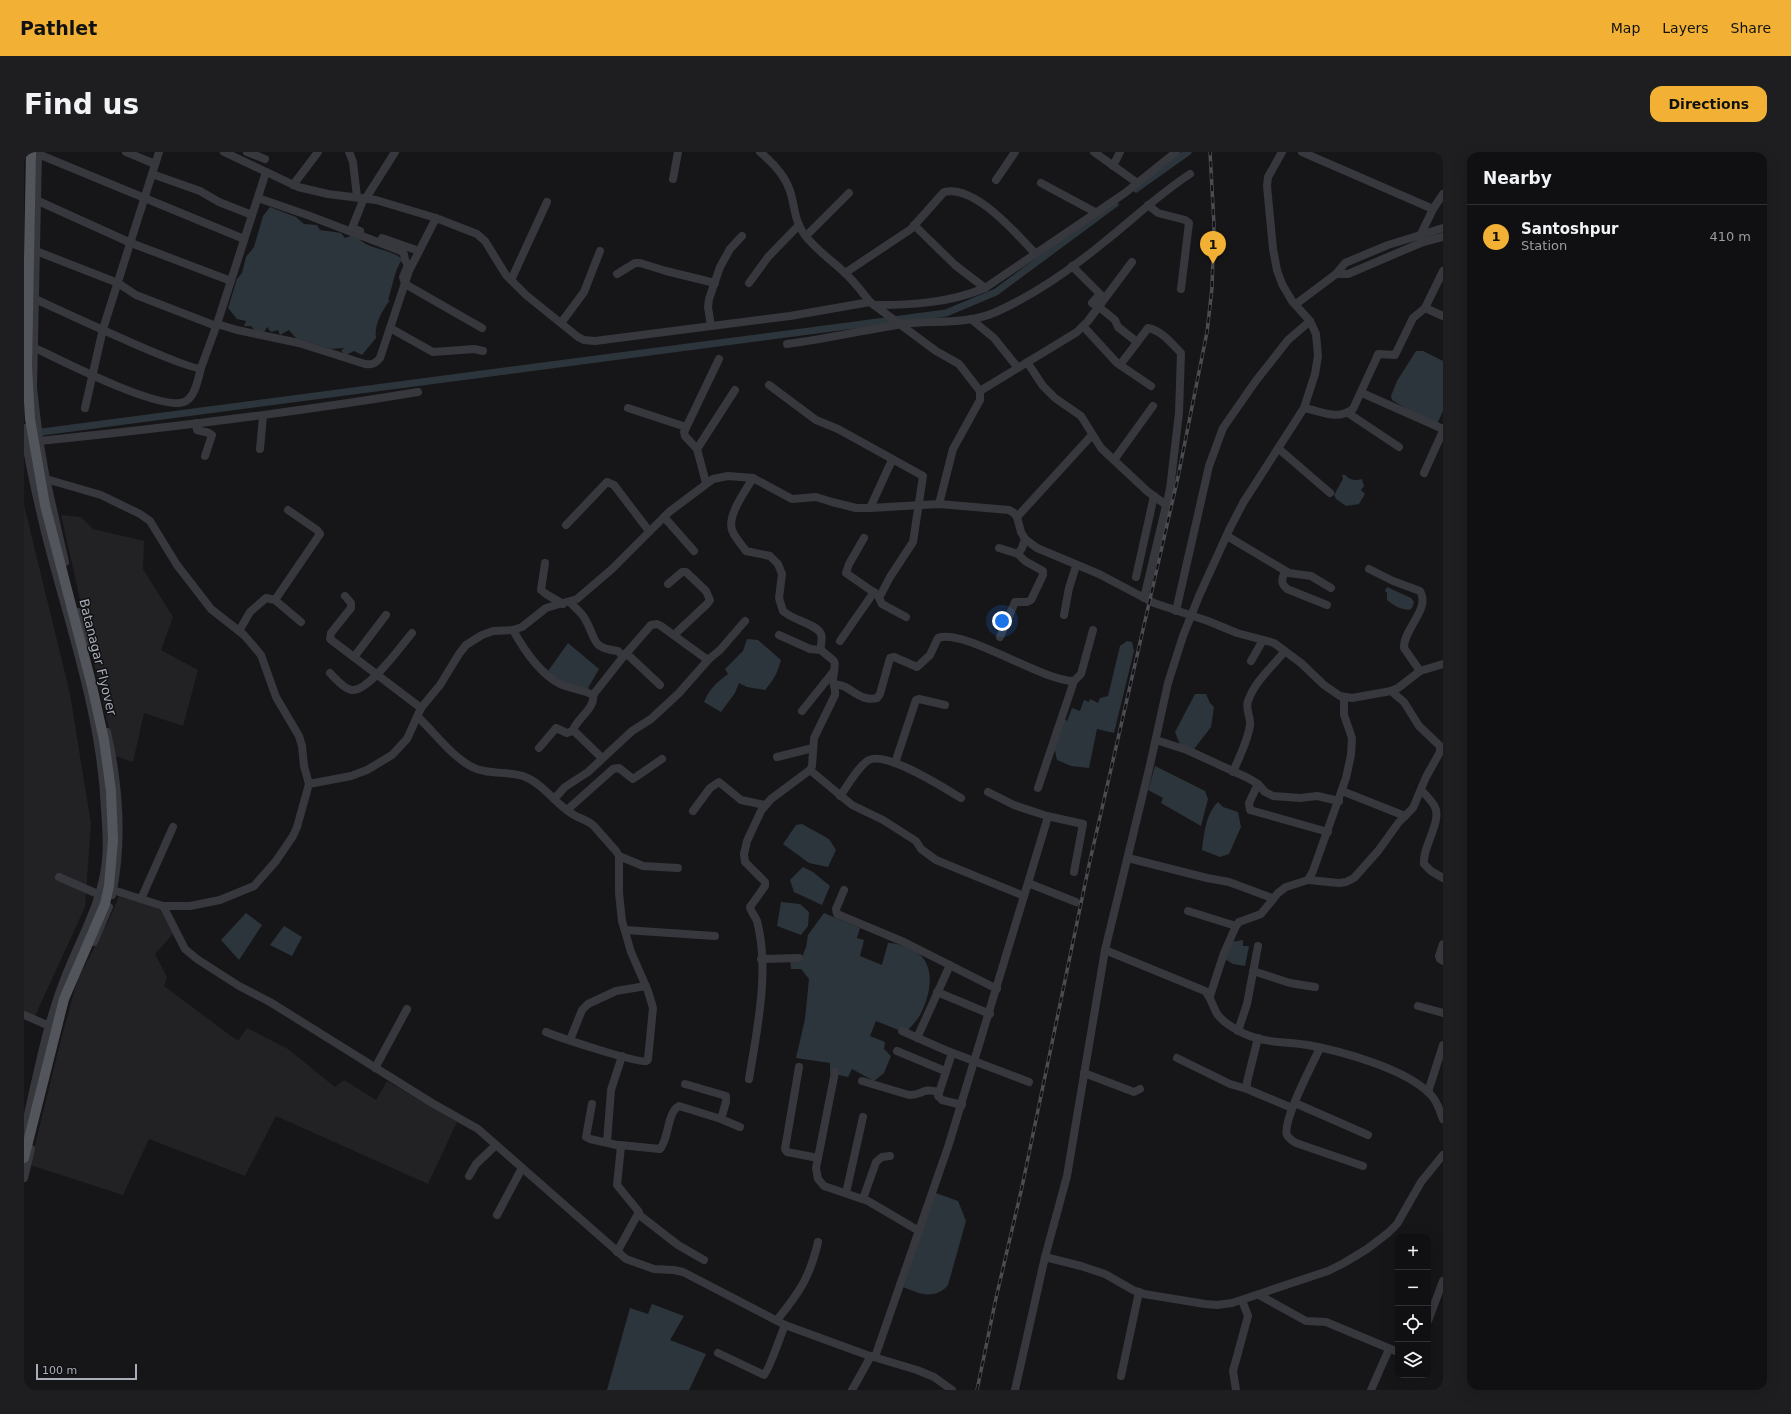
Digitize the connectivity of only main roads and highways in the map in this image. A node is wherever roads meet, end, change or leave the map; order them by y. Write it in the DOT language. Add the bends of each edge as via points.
graph roads {
  1 [pos="35,153"];
  2 [pos="24,1158"];
  1 -- 2 [label="main road, Batanagar Flyover, bridge" via="28,360 30,419 45,505 104,740 111,791 113,840 105,904 64,999"];
}
